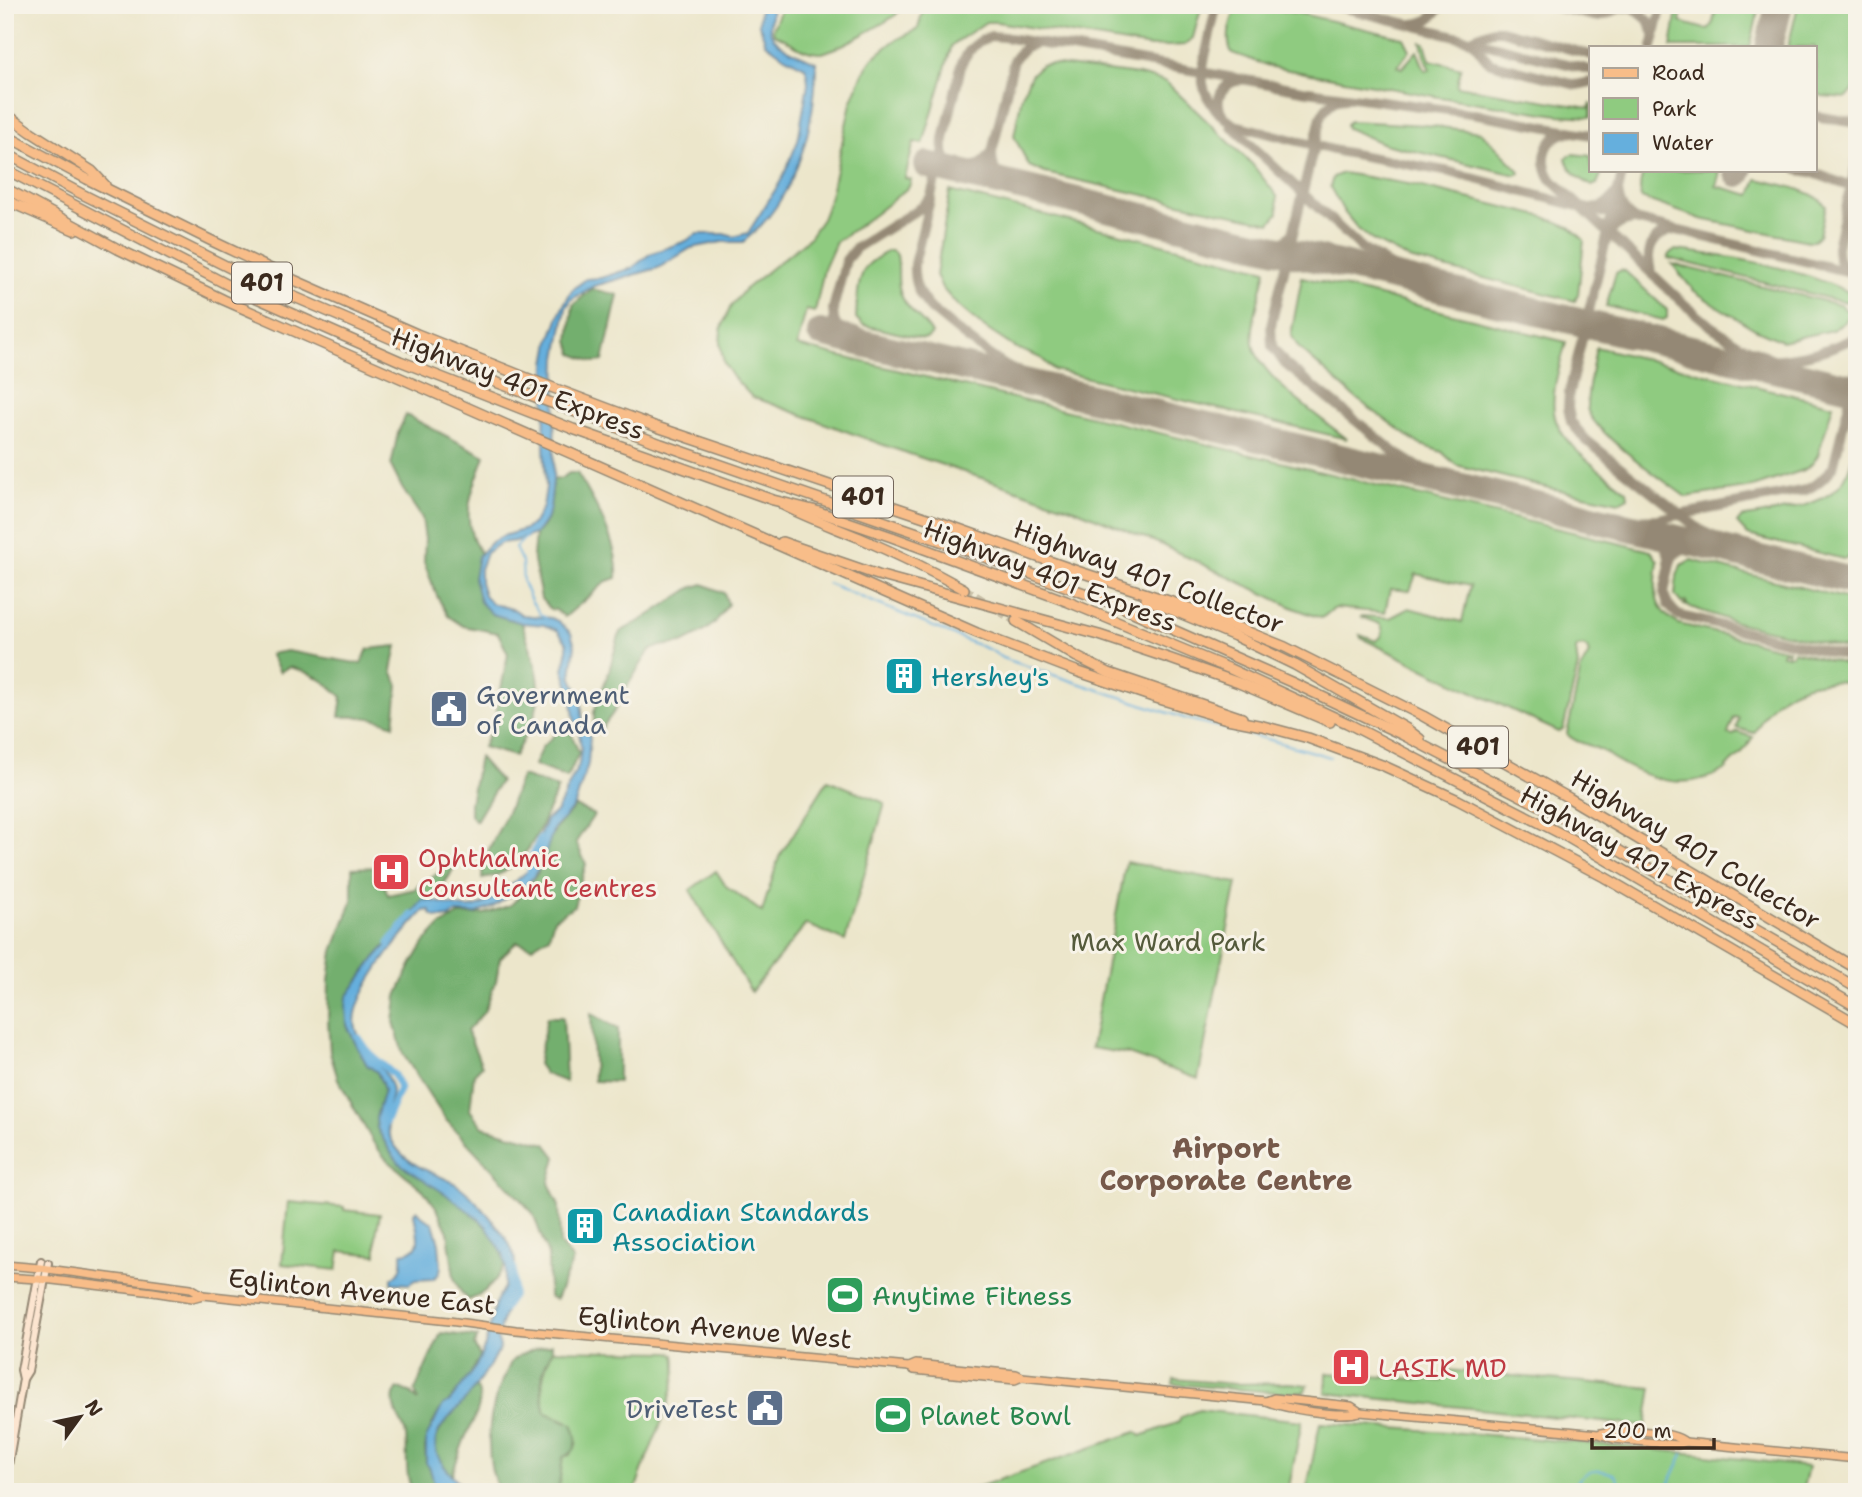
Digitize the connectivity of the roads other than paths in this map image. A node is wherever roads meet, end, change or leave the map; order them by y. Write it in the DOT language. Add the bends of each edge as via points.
graph roads {
  1 [pos="5,113"];
  2 [pos="5,135"];
  3 [pos="5,153"];
  4 [pos="5,169"];
  5 [pos="5,188"];
  6 [pos="108,188"];
  7 [pos="5,201"];
  8 [pos="118,249"];
  9 [pos="772,500"];
  10 [pos="734,526"];
  11 [pos="1077,571"];
  12 [pos="964,589"];
  13 [pos="1016,621"];
  14 [pos="1263,726"];
  15 [pos="1374,738"];
  16 [pos="1435,751"];
  17 [pos="1857,968"];
  18 [pos="1857,988"];
  19 [pos="1857,1007"];
  20 [pos="1857,1024"];
  21 [pos="5,1265"];
  22 [pos="44,1265"];
  23 [pos="5,1277"];
  24 [pos="41,1280"];
  25 [pos="203,1295"];
  26 [pos="516,1330"];
  27 [pos="1857,1459"];
  28 [pos="5,1483"];
  1 -- 6 [label="highway" via="92,172"];
  2 -- 6 [label="highway, Highway 401 Collector / 401"];
  3 -- 16 [label="highway, Highway 401 Express / 401" via="246,276 407,346 573,413 1117,605"];
  4 -- 9 [label="highway, Highway 401 Express / 401" via="232,287 400,361"];
  5 -- 8 [label="highway, 401"];
  6 -- 11 [label="highway, Highway 401 Collector / 401" via="294,280 527,378"];
  7 -- 8 [label="highway"];
  8 -- 10 [label="highway, 401"];
  9 -- 12 [label="highway"];
  9 -- 15 [label="highway, Highway 401 Express / 401" via="822,513 1066,601 1228,668"];
  10 -- 14 [label="highway" via="977,633 1076,671 1167,702"];
  10 -- 15 [label="highway" via="878,575 1159,655"];
  11 -- 16 [label="highway" via="1295,665 1407,729"];
  11 -- 17 [label="highway, Highway 401 Collector / 401" via="1184,606 1285,648 1423,716"];
  13 -- 14 [label="highway" via="1109,673"];
  14 -- 20 [label="highway, 401" via="1384,766 1458,800 1604,877"];
  15 -- 19 [label="highway, Highway 401 Express / 401" via="1569,838"];
  16 -- 18 [label="highway, Highway 401 Express / 401" via="1554,813"];
  21 -- 22 [label="main road, Eglinton Avenue East"];
  22 -- 24 [label="main road"];
  22 -- 25 [label="main road, Eglinton Avenue East" via="191,1289"];
  23 -- 24 [label="main road, Eglinton Avenue East"];
  24 -- 25 [label="main road, Eglinton Avenue East" via="192,1298"];
  24 -- 28 [label="main road"];
  25 -- 26 [label="main road, Eglinton Avenue East"];
  26 -- 27 [label="main road, Eglinton Avenue West" via="1015,1380 1022,1377 1266,1401 1274,1398 1351,1406 1360,1412 1599,1434 1614,1430 1679,1436 1685,1442"];
}
